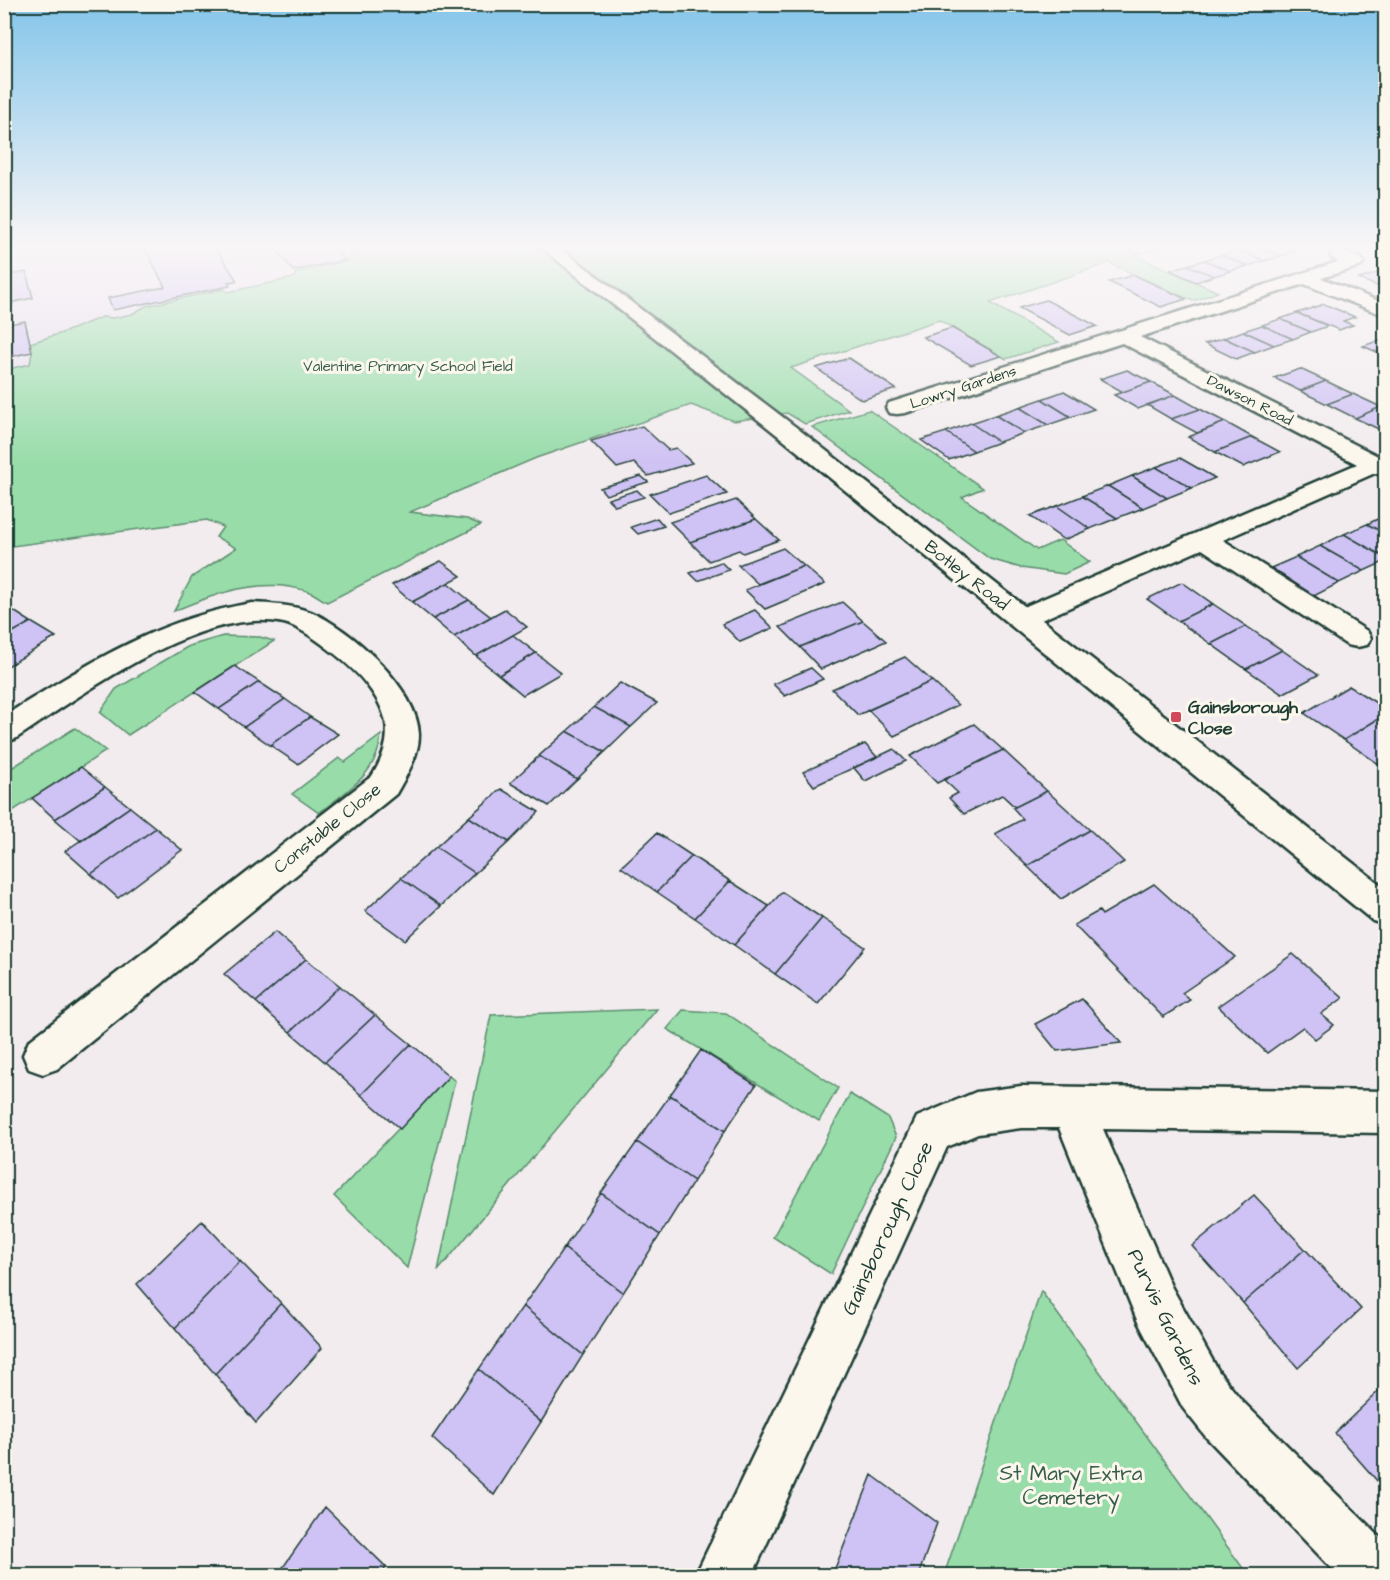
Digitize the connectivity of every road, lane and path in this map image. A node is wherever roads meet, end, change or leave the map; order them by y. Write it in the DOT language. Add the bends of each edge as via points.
graph roads {
  1 [pos="641,319"];
  2 [pos="1179,319"];
  3 [pos="1124,336"];
  4 [pos="897,408"];
  5 [pos="1381,466"];
  6 [pos="1203,539"];
  7 [pos="1022,618"];
  8 [pos="1357,638"];
  9 [pos="4,731"];
  10 [pos="1386,910"];
  11 [pos="43,1055"];
  12 [pos="1072,1107"];
  13 [pos="1386,1112"];
  14 [pos="723,1575"];
  15 [pos="1379,1575"];
  1 -- 7 [label="street, Botley Road"];
  2 -- 3 [label="street, Lowry Gardens"];
  3 -- 4 [label="street, Lowry Gardens"];
  3 -- 5 [label="street, Dawson Road"];
  5 -- 6 [label="street, Dawson Road"];
  6 -- 7 [label="street, Dawson Road"];
  6 -- 8 [label="street"];
  7 -- 10 [label="street, Botley Road"];
  9 -- 11 [label="street, Constable Close" via="172,634 205,620 259,611 308,621 328,634 378,676 399,709 404,732 400,759 384,785"];
  12 -- 13 [label="street, Gainsborough Close"];
  12 -- 14 [label="street, Gainsborough Close" via="1021,1107 976,1113 932,1132"];
  12 -- 15 [label="street, Purvis Gardens" via="1154,1303 1201,1390 1224,1419"];
}
